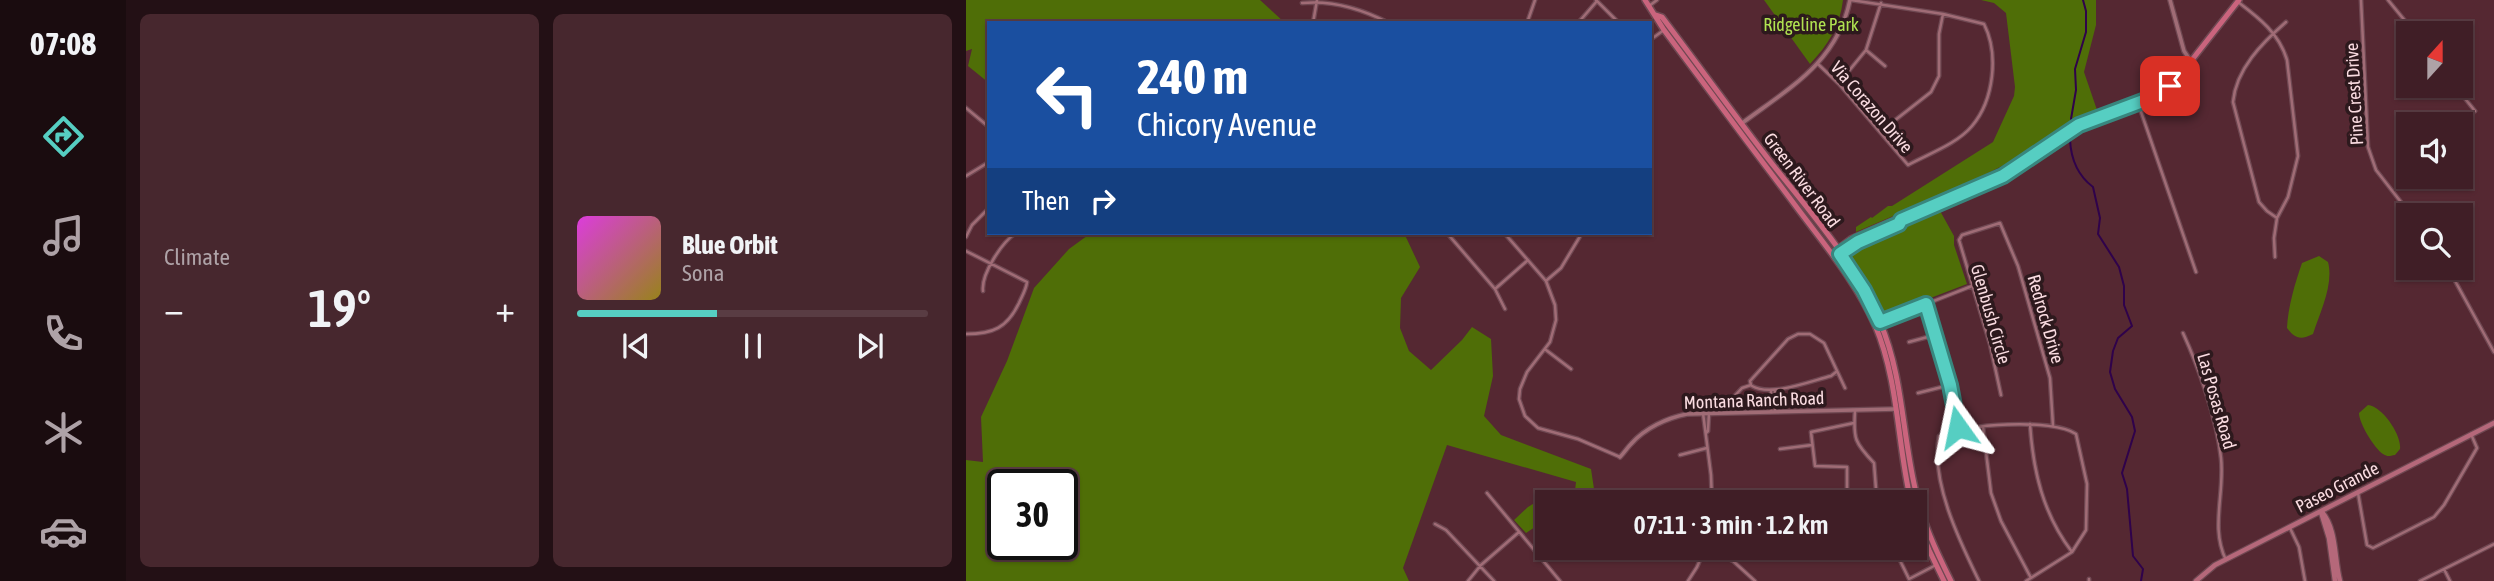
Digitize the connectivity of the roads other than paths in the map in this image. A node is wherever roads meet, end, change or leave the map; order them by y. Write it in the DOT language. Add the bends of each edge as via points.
graph roads {
  1 [pos="1535,0"];
  2 [pos="1645,0"];
  3 [pos="1657,0"];
  4 [pos="1850,0"];
  5 [pos="2169,0"];
  6 [pos="2237,0"];
  7 [pos="2361,0"];
  8 [pos="2388,0"];
  9 [pos="1317,1"];
  10 [pos="1597,1"];
  11 [pos="1302,4"];
  12 [pos="1881,4"];
  13 [pos="1649,6"];
  14 [pos="1943,14"];
  15 [pos="1656,15"];
  16 [pos="1313,21"];
  17 [pos="1384,21"];
  18 [pos="1528,21"];
  19 [pos="1580,21"];
  20 [pos="1617,21"];
  21 [pos="2405,21"];
  22 [pos="2286,22"];
  23 [pos="1664,30"];
  24 [pos="2273,33"];
  25 [pos="1674,34"];
  26 [pos="1652,39"];
  27 [pos="1866,50"];
  28 [pos="2191,61"];
  29 [pos="1818,64"];
  30 [pos="1885,66"];
  31 [pos="1699,77"];
  32 [pos="1706,77"];
  33 [pos="1839,84"];
  34 [pos="2464,98"];
  35 [pos="2138,103"];
  36 [pos="966,108"];
  37 [pos="2474,111"];
  38 [pos="987,125"];
  39 [pos="1739,125"];
  40 [pos="1880,132"];
  41 [pos="987,163"];
  42 [pos="966,176"];
  43 [pos="2402,203"];
  44 [pos="987,210"];
  45 [pos="2277,218"];
  46 [pos="2000,223"];
  47 [pos="1014,235"];
  48 [pos="1449,235"];
  49 [pos="1506,235"];
  50 [pos="1581,235"];
  51 [pos="966,237"];
  52 [pos="966,251"];
  53 [pos="1836,253"];
  54 [pos="2275,257"];
  55 [pos="1528,260"];
  56 [pos="992,263"];
  57 [pos="2196,272"];
  58 [pos="2455,280"];
  59 [pos="1546,281"];
  60 [pos="1972,286"];
  61 [pos="1495,289"];
  62 [pos="983,291"];
  63 [pos="1926,304"];
  64 [pos="1505,309"];
  65 [pos="1877,323"];
  66 [pos="2183,333"];
  67 [pos="966,334"];
  68 [pos="1935,335"];
  69 [pos="1909,342"];
  70 [pos="1546,350"];
  71 [pos="2494,352"];
  72 [pos="1571,369"];
  73 [pos="1836,372"];
  74 [pos="1751,385"];
  75 [pos="1950,385"];
  76 [pos="1845,388"];
  77 [pos="1773,390"];
  78 [pos="1918,393"];
  79 [pos="2001,395"];
  80 [pos="1730,401"];
  81 [pos="1900,408"];
  82 [pos="1856,411"];
  83 [pos="1773,412"];
  84 [pos="1706,413"];
  85 [pos="2494,423"];
  86 [pos="1854,424"];
  87 [pos="2030,424"];
  88 [pos="2053,426"];
  89 [pos="1983,427"];
  90 [pos="1959,432"];
  91 [pos="2471,434"];
  92 [pos="1812,445"];
  93 [pos="1707,448"];
  94 [pos="1780,449"];
  95 [pos="1679,455"];
  96 [pos="1620,457"];
  97 [pos="1712,490"];
  98 [pos="1847,490"];
  99 [pos="1875,490"];
  100 [pos="1909,490"];
  101 [pos="2358,492"];
  102 [pos="1486,494"];
  103 [pos="2321,512"];
  104 [pos="1435,524"];
  105 [pos="2289,527"];
  106 [pos="1519,532"];
  107 [pos="1927,544"];
  108 [pos="2494,544"];
  109 [pos="2071,552"];
  110 [pos="1701,560"];
  111 [pos="1731,560"];
  112 [pos="1900,560"];
  113 [pos="2226,560"];
  114 [pos="1481,565"];
  115 [pos="1936,565"];
  116 [pos="2444,569"];
  117 [pos="2031,578"];
  118 [pos="1468,581"];
  119 [pos="1494,581"];
  120 [pos="1560,581"];
  121 [pos="1688,581"];
  122 [pos="1755,581"];
  123 [pos="1944,581"];
  124 [pos="1951,581"];
  125 [pos="1979,581"];
  126 [pos="2026,581"];
  127 [pos="2196,581"];
  128 [pos="2305,581"];
  129 [pos="2338,581"];
  130 [pos="2420,581"];
  131 [pos="2450,581"];
  1 -- 18 [label="street"];
  2 -- 13 [label="main road, Green River Road"];
  3 -- 13 [label="street"];
  4 -- 12 [label="street"];
  4 -- 29 [label="street" via="1843,26"];
  5 -- 28 [label="street"];
  6 -- 24 [label="street"];
  6 -- 28 [label="main road"];
  7 -- 43 [label="street, Pine Crest Drive" via="2368,147 2376,170"];
  8 -- 21 [label="street"];
  9 -- 11 [label="street"];
  9 -- 16 [label="street"];
  9 -- 17 [label="street" via="1345,5"];
  10 -- 19 [label="street"];
  10 -- 20 [label="street"];
  12 -- 14 [label="street"];
  12 -- 27 [label="street"];
  13 -- 15 [label="main road, Green River Road"];
  14 -- 40 [label="street" via="1939,76 1931,92"];
  14 -- 40 [label="street, Via Corazon Drive" via="1984,24 1989,33 1993,73 1973,125 1908,165"];
  15 -- 23 [label="main road, Green River Road"];
  15 -- 25 [label="main road, Green River Road"];
  22 -- 24 [label="street"];
  23 -- 25 [label="main road"];
  23 -- 26 [label="street"];
  23 -- 31 [label="main road, Green River Road"];
  24 -- 45 [label="street" via="2287,60 2298,156 2288,197"];
  24 -- 45 [label="street" via="2240,73 2233,102 2259,202"];
  25 -- 32 [label="main road, Green River Road"];
  27 -- 30 [label="street"];
  27 -- 33 [label="street"];
  28 -- 35 [label="main road" via="2170,86"];
  29 -- 33 [label="street, Via Corazon Drive"];
  29 -- 39 [label="street"];
  31 -- 32 [label="main road"];
  31 -- 39 [label="main road, Green River Road"];
  32 -- 39 [label="main road, Green River Road"];
  33 -- 40 [label="street, Via Corazon Drive"];
  34 -- 37 [label="street"];
  35 -- 53 [label="main road" via="2079,125 2003,176"];
  35 -- 57 [label="street"];
  36 -- 38 [label="street"];
  39 -- 53 [label="main road, Green River Road"];
  41 -- 42 [label="street"];
  44 -- 51 [label="street"];
  45 -- 54 [label="street"];
  46 -- 60 [label="street, Glenbush Circle" via="1959,240"];
  46 -- 88 [label="street, Redrock Drive" via="2018,266 2050,378"];
  47 -- 56 [label="street"];
  48 -- 61 [label="street"];
  49 -- 55 [label="street"];
  50 -- 59 [label="street" via="1561,268"];
  52 -- 56 [label="street"];
  53 -- 65 [label="main road, Green River Road"];
  55 -- 59 [label="street"];
  55 -- 61 [label="street"];
  56 -- 62 [label="street"];
  56 -- 67 [label="street" via="1027,282 1007,323 989,333"];
  58 -- 71 [label="street"];
  59 -- 70 [label="street" via="1556,320"];
  60 -- 63 [label="street"];
  60 -- 79 [label="street, Glenbush Circle"];
  61 -- 64 [label="street"];
  63 -- 65 [label="street"];
  63 -- 68 [label="street"];
  65 -- 81 [label="main road, Green River Road"];
  66 -- 113 [label="street, Las Posas Road" via="2198,367 2221,457 2218,538"];
  68 -- 69 [label="street"];
  68 -- 75 [label="street"];
  70 -- 72 [label="street"];
  70 -- 96 [label="street" via="1522,380 1519,399 1525,416 1538,428"];
  73 -- 74 [label="street" via="1824,343 1810,334 1798,334 1788,339"];
  73 -- 76 [label="street"];
  73 -- 77 [label="street"];
  74 -- 77 [label="street"];
  74 -- 80 [label="street"];
  75 -- 78 [label="street"];
  75 -- 90 [label="street"];
  77 -- 83 [label="street"];
  81 -- 82 [label="street, Montana Ranch Road"];
  81 -- 100 [label="main road, Green River Road"];
  81 -- 124 [label="main road, Green River Road" via="1919,505"];
  82 -- 83 [label="street, Montana Ranch Road"];
  82 -- 86 [label="street"];
  83 -- 84 [label="street, Montana Ranch Road"];
  84 -- 93 [label="street"];
  84 -- 96 [label="street, Montana Ranch Road" via="1664,421 1642,434"];
  85 -- 91 [label="main road, Paseo Grande"];
  86 -- 92 [label="street" via="1811,432"];
  86 -- 99 [label="street" via="1856,443 1874,464"];
  87 -- 88 [label="street"];
  87 -- 89 [label="street"];
  87 -- 109 [label="street" via="2041,496 2056,532"];
  88 -- 109 [label="street" via="2076,434 2088,497 2086,530"];
  89 -- 90 [label="street"];
  89 -- 117 [label="street" via="1991,493"];
  90 -- 125 [label="street" via="1938,436 1943,494"];
  91 -- 101 [label="main road, Paseo Grande"];
  91 -- 101 [label="street" via="2477,448 2439,511 2373,548 2367,545"];
  92 -- 94 [label="street"];
  92 -- 98 [label="street" via="1815,466 1847,467"];
  93 -- 95 [label="street"];
  93 -- 97 [label="street"];
  101 -- 103 [label="main road, Paseo Grande"];
  102 -- 106 [label="street"];
  103 -- 105 [label="main road, Paseo Grande"];
  103 -- 129 [label="main road" via="2333,537"];
  104 -- 114 [label="street"];
  105 -- 113 [label="main road, Paseo Grande"];
  105 -- 128 [label="street"];
  106 -- 114 [label="street"];
  106 -- 120 [label="street"];
  107 -- 115 [label="main road"];
  108 -- 116 [label="street"];
  109 -- 117 [label="street"];
  110 -- 121 [label="street"];
  111 -- 122 [label="street"];
  112 -- 115 [label="street" via="1909,579"];
  113 -- 127 [label="main road, Paseo Grande"];
  114 -- 118 [label="street"];
  114 -- 119 [label="street"];
  115 -- 123 [label="main road"];
  116 -- 130 [label="street"];
  116 -- 131 [label="street"];
  117 -- 126 [label="street"];
}
